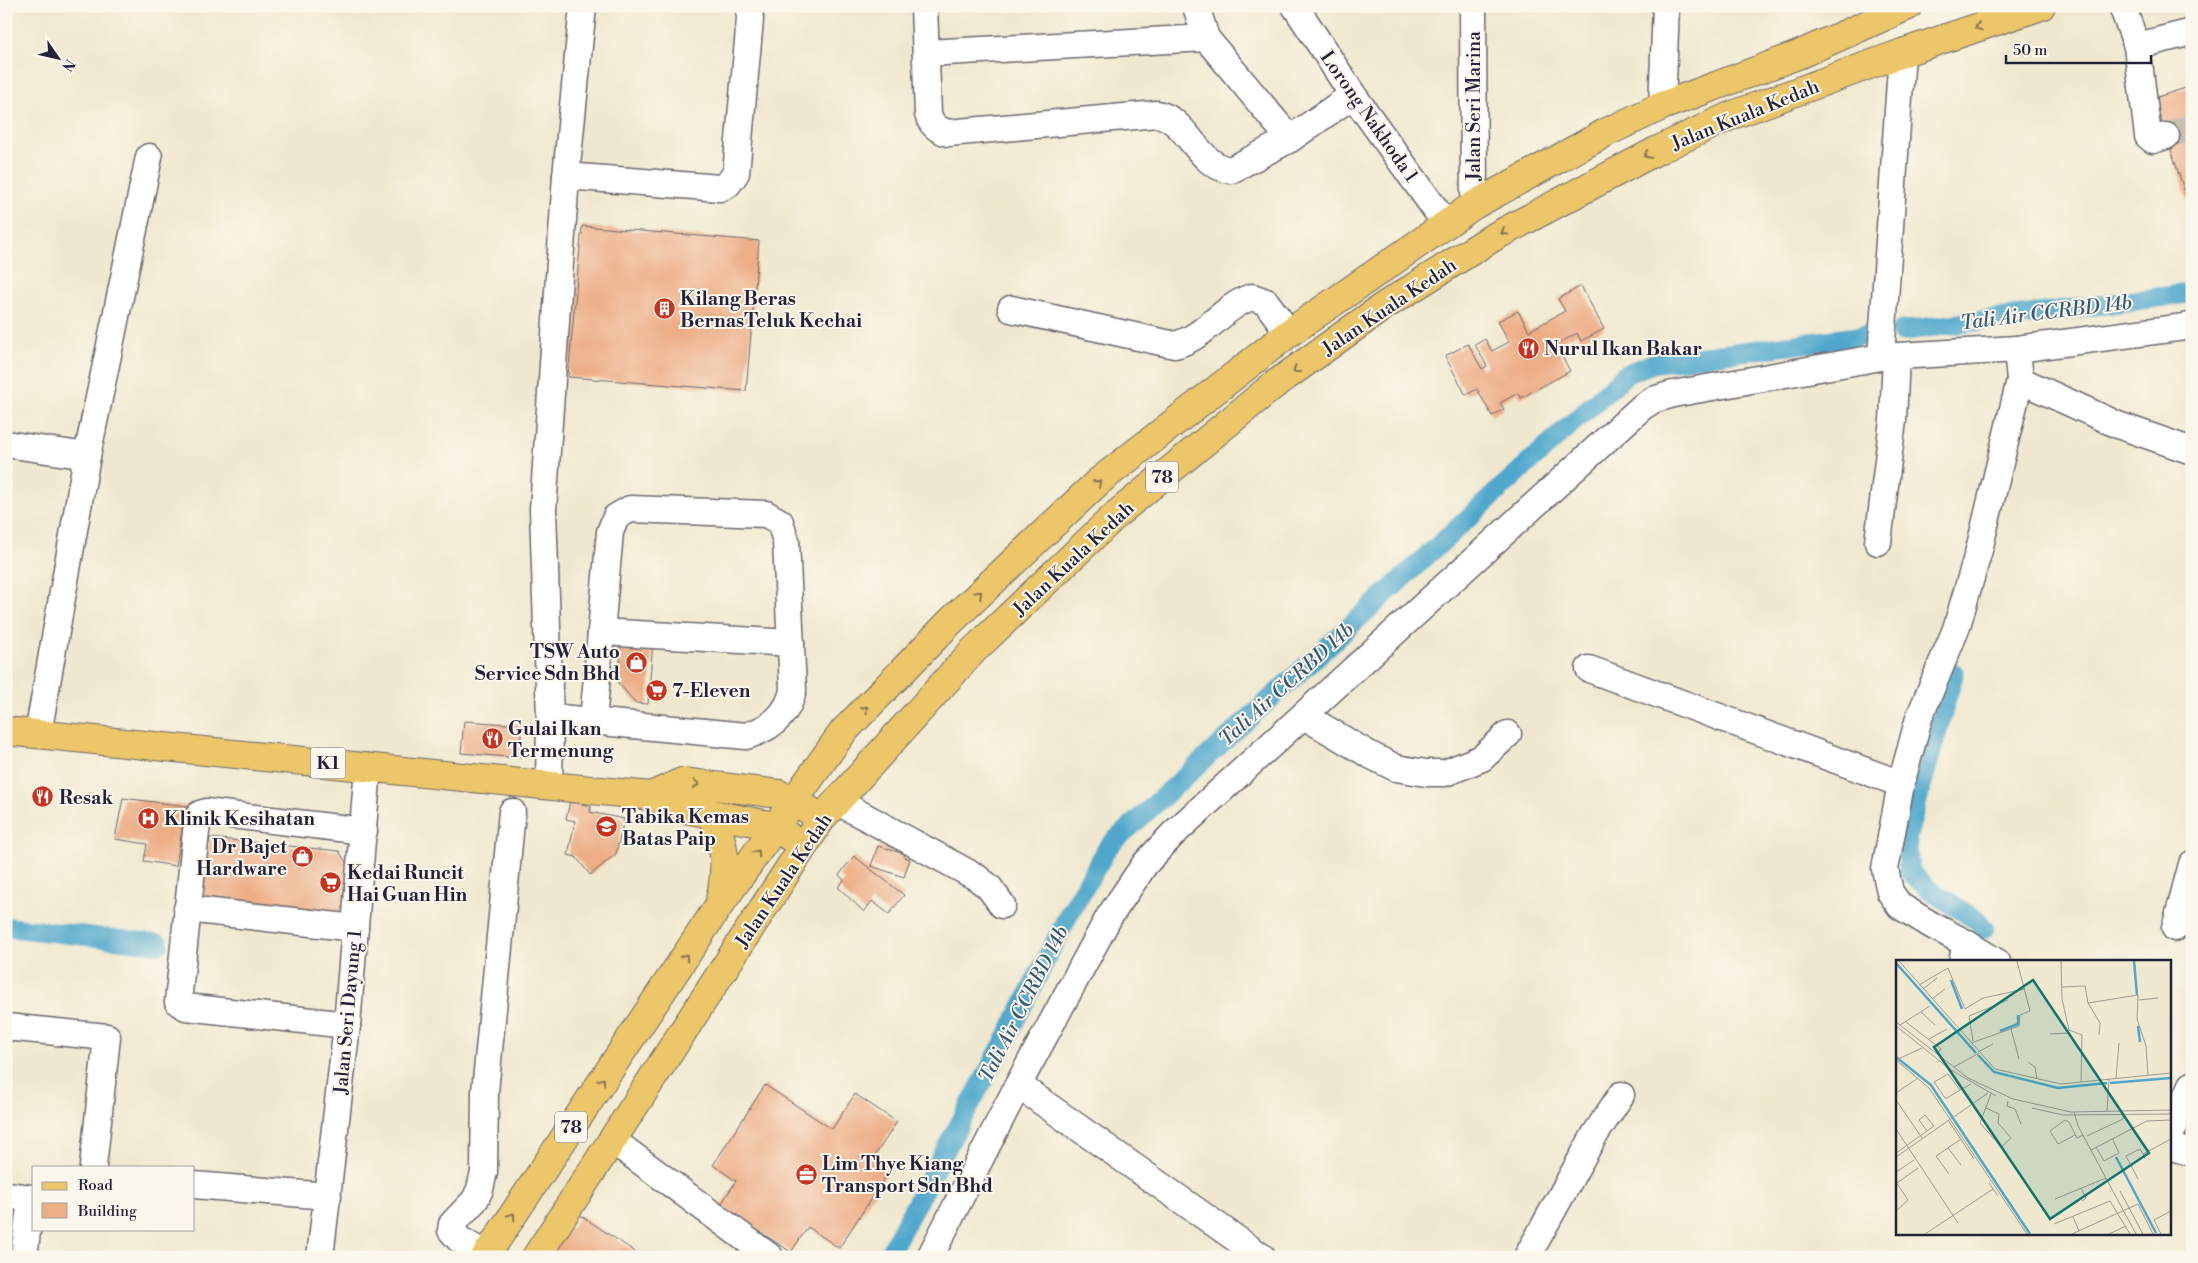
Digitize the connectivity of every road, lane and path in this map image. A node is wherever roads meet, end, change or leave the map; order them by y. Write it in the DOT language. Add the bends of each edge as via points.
graph roads {
  1 [pos="583,6"];
  2 [pos="749,6"];
  3 [pos="924,6"];
  4 [pos="1196,6"];
  5 [pos="1295,6"];
  6 [pos="1473,6"];
  7 [pos="1666,6"];
  8 [pos="1908,6"];
  9 [pos="2041,6"];
  10 [pos="2122,6"];
  11 [pos="2192,32"];
  12 [pos="1206,38"];
  13 [pos="2137,46"];
  14 [pos="926,53"];
  15 [pos="1902,54"];
  16 [pos="1353,95"];
  17 [pos="1662,106"];
  18 [pos="2166,136"];
  19 [pos="1290,138"];
  20 [pos="149,157"];
  21 [pos="566,176"];
  22 [pos="1474,205"];
  23 [pos="1446,224"];
  24 [pos="1011,309"];
  25 [pos="2192,326"];
  26 [pos="1289,333"];
  27 [pos="2017,349"];
  28 [pos="1889,357"];
  29 [pos="2020,380"];
  30 [pos="6,444"];
  31 [pos="2192,451"];
  32 [pos="87,456"];
  33 [pos="1878,542"];
  34 [pos="601,632"];
  35 [pos="791,643"];
  36 [pos="1589,670"];
  37 [pos="1304,716"];
  38 [pos="550,717"];
  39 [pos="593,721"];
  40 [pos="6,731"];
  41 [pos="843,732"];
  42 [pos="38,734"];
  43 [pos="1508,734"];
  44 [pos="368,767"];
  45 [pos="1901,784"];
  46 [pos="549,786"];
  47 [pos="743,788"];
  48 [pos="651,796"];
  49 [pos="794,800"];
  50 [pos="830,810"];
  51 [pos="512,812"];
  52 [pos="710,813"];
  53 [pos="775,826"];
  54 [pos="364,831"];
  55 [pos="804,846"];
  56 [pos="2192,864"];
  57 [pos="1002,905"];
  58 [pos="718,907"];
  59 [pos="187,909"];
  60 [pos="355,928"];
  61 [pos="2175,928"];
  62 [pos="1964,952"];
  63 [pos="1990,960"];
  64 [pos="347,1025"];
  65 [pos="6,1027"];
  66 [pos="1018,1085"];
  67 [pos="2192,1085"];
  68 [pos="1621,1095"];
  69 [pos="2170,1136"];
  70 [pos="612,1140"];
  71 [pos="2170,1146"];
  72 [pos="2192,1153"];
  73 [pos="93,1166"];
  74 [pos="195,1186"];
  75 [pos="328,1196"];
  76 [pos="24,1197"];
  77 [pos="485,1256"];
  78 [pos="24,1257"];
  79 [pos="320,1257"];
  80 [pos="536,1257"];
  81 [pos="770,1257"];
  82 [pos="930,1257"];
  83 [pos="1262,1257"];
  84 [pos="1526,1257"];
  1 -- 21 [label="street"];
  2 -- 21 [label="street" via="736,173 728,184 720,188"];
  3 -- 14 [label="street"];
  4 -- 12 [label="street"];
  5 -- 16 [label="street, Lorong Nakhoda 1"];
  6 -- 22 [label="street, Jalan Seri Marina"];
  7 -- 17 [label="street"];
  8 -- 17 [label="main road, Jalan Kuala Kedah / 78" via="1798,55"];
  9 -- 15 [label="main road, Jalan Kuala Kedah / 78, one-way"];
  10 -- 13 [label="street"];
  11 -- 13 [label="street"];
  12 -- 14 [label="street"];
  12 -- 19 [label="street"];
  13 -- 18 [label="street" via="2148,136 2153,140"];
  14 -- 19 [label="street" via="929,118 936,128 948,132 1157,114 1172,121 1216,166 1231,170"];
  15 -- 28 [label="street"];
  15 -- 50 [label="main road, Jalan Kuala Kedah / 78, one-way" via="1730,116 1656,151 1492,238 1384,306 1274,386 1118,513 974,651"];
  16 -- 19 [label="street"];
  16 -- 23 [label="street, Lorong Nakhoda 1"];
  17 -- 22 [label="main road, Jalan Kuala Kedah / 78" via="1607,132"];
  20 -- 32 [label="street"];
  21 -- 38 [label="street" via="543,509"];
  22 -- 23 [label="main road, Jalan Kuala Kedah / 78"];
  23 -- 26 [label="main road, Jalan Kuala Kedah / 78"];
  24 -- 26 [label="street" via="1175,345 1195,338 1252,297 1266,302"];
  25 -- 27 [label="street"];
  41 -- 26 [label="main road, Jalan Kuala Kedah / 78, one-way" via="951,621 1098,482"];
  27 -- 28 [label="street"];
  27 -- 29 [label="street"];
  28 -- 33 [label="street" via="1893,420"];
  28 -- 37 [label="street" via="1672,394 1648,403"];
  29 -- 31 [label="street" via="2118,425"];
  29 -- 45 [label="street" via="1979,550 1956,629 1919,718"];
  30 -- 32 [label="street"];
  32 -- 42 [label="street"];
  34 -- 35 [label="street"];
  34 -- 35 [label="street" via="610,532 616,517 630,509 766,514 780,522 786,541"];
  34 -- 39 [label="street"];
  35 -- 39 [label="street" via="791,702 775,722 758,733 746,736"];
  36 -- 45 [label="street"];
  37 -- 43 [label="street" via="1370,756 1396,768 1426,773 1445,773 1482,758"];
  37 -- 66 [label="street" via="1173,834 1145,864 1108,917"];
  38 -- 39 [label="street"];
  38 -- 46 [label="street"];
  40 -- 42 [label="main road, K1"];
  41 -- 47 [label="main road" via="824,754 800,772 772,783"];
  41 -- 49 [label="main road, Jalan Kuala Kedah / 78"];
  42 -- 44 [label="main road, K1"];
  44 -- 46 [label="main road, K1"];
  44 -- 54 [label="street, Jalan Seri Dayung 1"];
  45 -- 62 [label="street" via="1885,869 1890,892 1900,906"];
  46 -- 48 [label="main road, K1"];
  48 -- 47 [label="main road, K1, one-way" via="682,782"];
  47 -- 49 [label="main road, K1"];
  48 -- 52 [label="main road, K1" via="680,808"];
  49 -- 50 [label="main road, K1"];
  49 -- 53 [label="main road, Jalan Kuala Kedah / 78"];
  50 -- 55 [label="main road, Jalan Kuala Kedah / 78"];
  50 -- 57 [label="street" via="976,877 989,887"];
  51 -- 77 [label="street" via="485,1092 484,1172 475,1200 452,1224 451,1230"];
  52 -- 53 [label="main road, K1"];
  52 -- 58 [label="main road" via="718,827 726,858"];
  53 -- 55 [label="main road, K1"];
  58 -- 53 [label="main road, Jalan Kuala Kedah / 78, one-way"];
  54 -- 59 [label="street" via="202,812 197,822"];
  54 -- 60 [label="street, Jalan Seri Dayung 1"];
  55 -- 70 [label="main road, Jalan Kuala Kedah / 78"];
  56 -- 61 [label="street"];
  77 -- 58 [label="main road, Jalan Kuala Kedah / 78, one-way"];
  59 -- 60 [label="street"];
  59 -- 64 [label="street" via="180,1004"];
  60 -- 64 [label="street, Jalan Seri Dayung 1"];
  62 -- 63 [label="street"];
  64 -- 75 [label="street, Jalan Seri Dayung 1"];
  65 -- 73 [label="street" via="107,1037"];
  66 -- 82 [label="street"];
  66 -- 83 [label="street"];
  67 -- 69 [label="street"];
  68 -- 84 [label="street" via="1594,1136"];
  70 -- 80 [label="main road, Jalan Kuala Kedah / 78"];
  70 -- 81 [label="street"];
  71 -- 72 [label="street"];
  74 -- 75 [label="street"];
  75 -- 79 [label="street, Jalan Seri Dayung 1"];
  76 -- 78 [label="street"];
}
